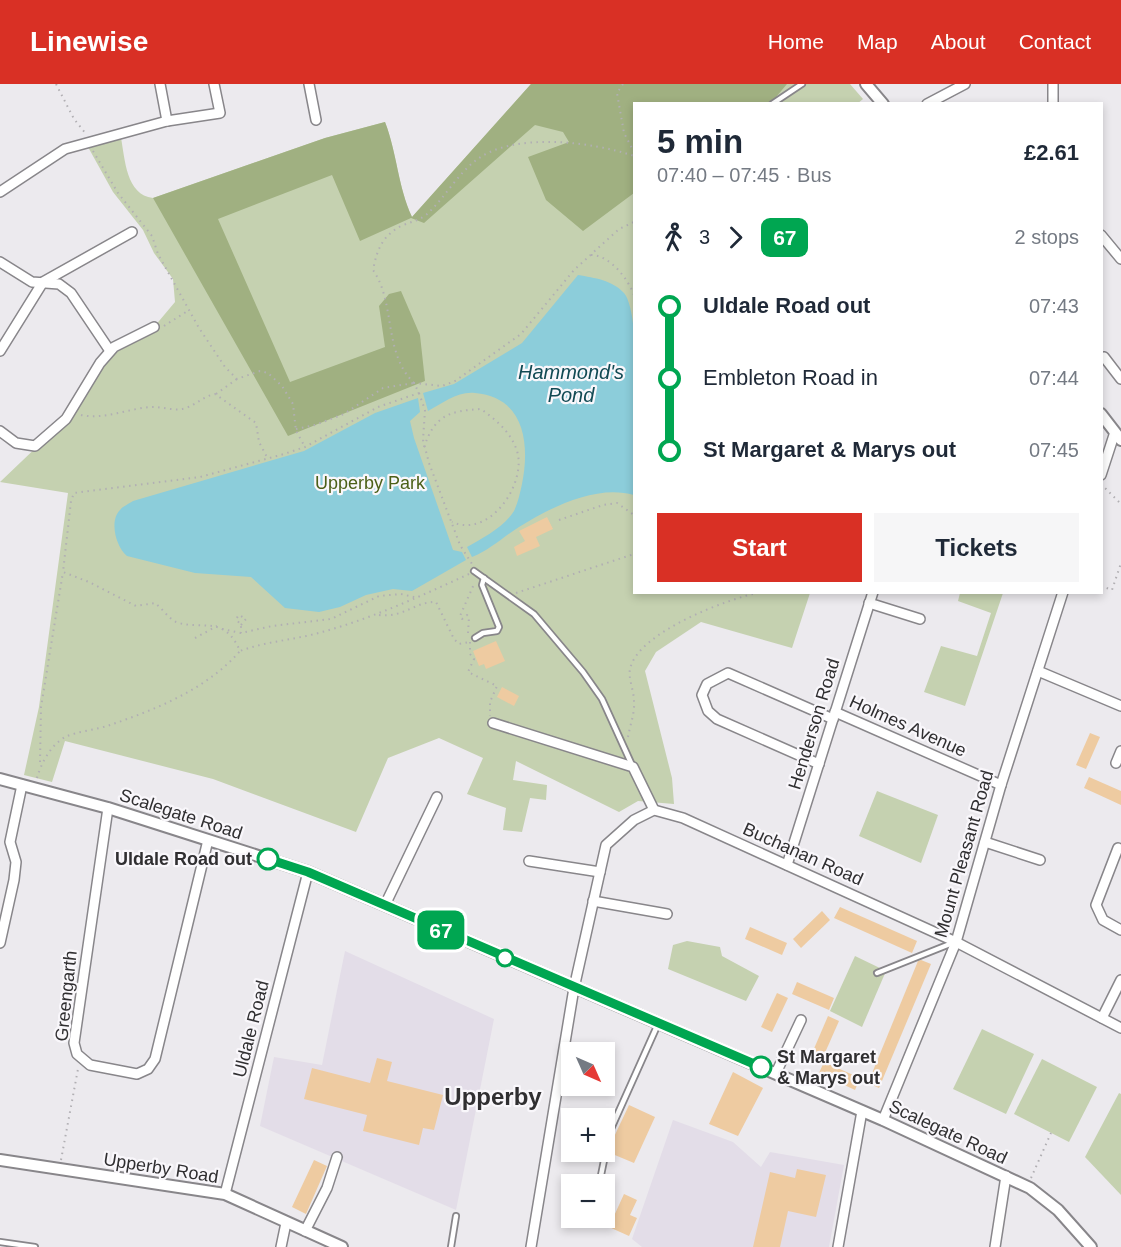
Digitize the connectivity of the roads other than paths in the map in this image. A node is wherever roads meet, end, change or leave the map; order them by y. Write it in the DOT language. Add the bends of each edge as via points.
graph roads {
  1 [pos="160,84"];
  2 [pos="214,84"];
  3 [pos="309,84"];
  4 [pos="802,84"];
  5 [pos="866,84"];
  6 [pos="965,84"];
  7 [pos="1053,84"];
  8 [pos="775,102"];
  9 [pos="881,102"];
  10 [pos="931,102"];
  11 [pos="1053,102"];
  12 [pos="316,120"];
  13 [pos="167,121"];
  14 [pos="0,192"];
  15 [pos="132,232"];
  16 [pos="1103,237"];
  17 [pos="1121,259"];
  18 [pos="0,262"];
  19 [pos="43,282"];
  20 [pos="155,329"];
  21 [pos="0,351"];
  22 [pos="110,351"];
  23 [pos="1104,357"];
  24 [pos="1121,379"];
  25 [pos="1103,417"];
  26 [pos="0,431"];
  27 [pos="1118,436"];
  28 [pos="1103,470"];
  29 [pos="474,572"];
  30 [pos="484,578"];
  31 [pos="872,594"];
  32 [pos="1062,594"];
  33 [pos="869,603"];
  34 [pos="920,619"];
  35 [pos="475,638"];
  36 [pos="1038,670"];
  37 [pos="1121,706"];
  38 [pos="834,716"];
  39 [pos="493,723"];
  40 [pos="1121,751"];
  41 [pos="1116,763"];
  42 [pos="819,764"];
  43 [pos="633,767"];
  44 [pos="0,779"];
  45 [pos="22,784"];
  46 [pos="1001,785"];
  47 [pos="437,797"];
  48 [pos="108,808"];
  49 [pos="654,810"];
  50 [pos="208,840"];
  51 [pos="985,842"];
  52 [pos="1118,848"];
  53 [pos="1040,860"];
  54 [pos="529,861"];
  55 [pos="787,865"];
  56 [pos="308,872"];
  57 [pos="600,872"];
  58 [pos="593,901"];
  59 [pos="385,905"];
  60 [pos="667,914"];
  61 [pos="1121,930"];
  62 [pos="956,942"];
  63 [pos="0,943"];
  64 [pos="877,973"];
  65 [pos="1121,980"];
  66 [pos="574,988"];
  67 [pos="1102,1018"];
  68 [pos="801,1020"];
  69 [pos="658,1024"];
  70 [pos="1121,1028"];
  71 [pos="776,1073"];
  72 [pos="862,1111"];
  73 [pos="883,1120"];
  74 [pos="337,1157"];
  75 [pos="0,1160"];
  76 [pos="601,1174"];
  77 [pos="1006,1176"];
  78 [pos="225,1194"];
  79 [pos="456,1216"];
  80 [pos="286,1223"];
  81 [pos="305,1231"];
  82 [pos="0,1242"];
  83 [pos="35,1247"];
  84 [pos="282,1247"];
  85 [pos="342,1247"];
  86 [pos="451,1247"];
  87 [pos="531,1247"];
  88 [pos="838,1247"];
  89 [pos="994,1247"];
  90 [pos="1091,1247"];
  1 -- 13 [label="street"];
  2 -- 13 [label="street" via="220,113"];
  3 -- 12 [label="street"];
  4 -- 8 [label="lane"];
  5 -- 9 [label="street"];
  6 -- 10 [label="street"];
  7 -- 11 [label="street"];
  13 -- 14 [label="street" via="64,149"];
  15 -- 19 [label="street"];
  16 -- 17 [label="street"];
  18 -- 19 [label="street" via="32,282"];
  19 -- 21 [label="street"];
  19 -- 22 [label="street" via="59,284 70,293"];
  20 -- 22 [label="street"];
  22 -- 26 [label="street" via="66,419 46,438 34,446 16,444"];
  23 -- 24 [label="street"];
  25 -- 27 [label="street"];
  27 -- 28 [label="street"];
  29 -- 30 [label="lane"];
  30 -- 35 [label="lane" via="482,585 499,627"];
  30 -- 43 [label="lane" via="534,614 589,681 602,699"];
  31 -- 33 [label="street, Henderson Road"];
  32 -- 36 [label="street, Mount Pleasant Road"];
  33 -- 34 [label="street"];
  33 -- 38 [label="street, Henderson Road"];
  36 -- 37 [label="street"];
  36 -- 46 [label="street, Mount Pleasant Road"];
  38 -- 42 [label="street, Henderson Road"];
  38 -- 42 [label="street, Holmes Avenue" via="728,673 707,684 702,695 708,711 717,719"];
  38 -- 46 [label="street, Holmes Avenue"];
  39 -- 43 [label="street"];
  40 -- 41 [label="street"];
  42 -- 55 [label="street, Henderson Road"];
  43 -- 49 [label="street"];
  44 -- 45 [label="street, Scalegate Road"];
  45 -- 48 [label="street, Scalegate Road"];
  45 -- 63 [label="street" via="10,842 16,862 13,888"];
  46 -- 51 [label="street, Mount Pleasant Road"];
  47 -- 59 [label="street"];
  48 -- 50 [label="street, Scalegate Road"];
  48 -- 50 [label="street, Greengarth" via="74,1043 90,1065 137,1074 148,1070 155,1059"];
  49 -- 55 [label="street, Buchanan Road" via="683,818"];
  49 -- 57 [label="street" via="634,820 606,845"];
  50 -- 56 [label="street, Scalegate Road"];
  51 -- 53 [label="street"];
  51 -- 62 [label="street, Mount Pleasant Road"];
  52 -- 61 [label="street" via="1096,905 1103,920"];
  54 -- 57 [label="street"];
  55 -- 62 [label="street, Buchanan Road"];
  56 -- 59 [label="street, Scalegate Road"];
  56 -- 78 [label="street, Uldale Road"];
  57 -- 58 [label="street"];
  58 -- 60 [label="street"];
  58 -- 66 [label="street"];
  59 -- 66 [label="street, Scalegate Road"];
  62 -- 64 [label="lane"];
  62 -- 67 [label="street, Buchanan Road"];
  62 -- 73 [label="street, Mount Pleasant Road"];
  65 -- 67 [label="street"];
  66 -- 69 [label="street, Scalegate Road"];
  66 -- 87 [label="street"];
  67 -- 70 [label="street, Buchanan Road"];
  68 -- 71 [label="street"];
  69 -- 71 [label="street, Scalegate Road"];
  69 -- 76 [label="lane" via="610,1131"];
  71 -- 72 [label="street, Scalegate Road"];
  72 -- 73 [label="street, Scalegate Road"];
  72 -- 88 [label="street"];
  73 -- 77 [label="street, Scalegate Road"];
  74 -- 81 [label="street" via="327,1188"];
  75 -- 78 [label="street, Upperby Road"];
  77 -- 89 [label="street"];
  77 -- 90 [label="street, Scalegate Road" via="1027,1186 1058,1210"];
  78 -- 80 [label="street, Upperby Road"];
  79 -- 86 [label="lane"];
  80 -- 81 [label="street, Upperby Road"];
  80 -- 84 [label="street"];
  81 -- 85 [label="street, Upperby Road"];
  82 -- 83 [label="lane"];
}
